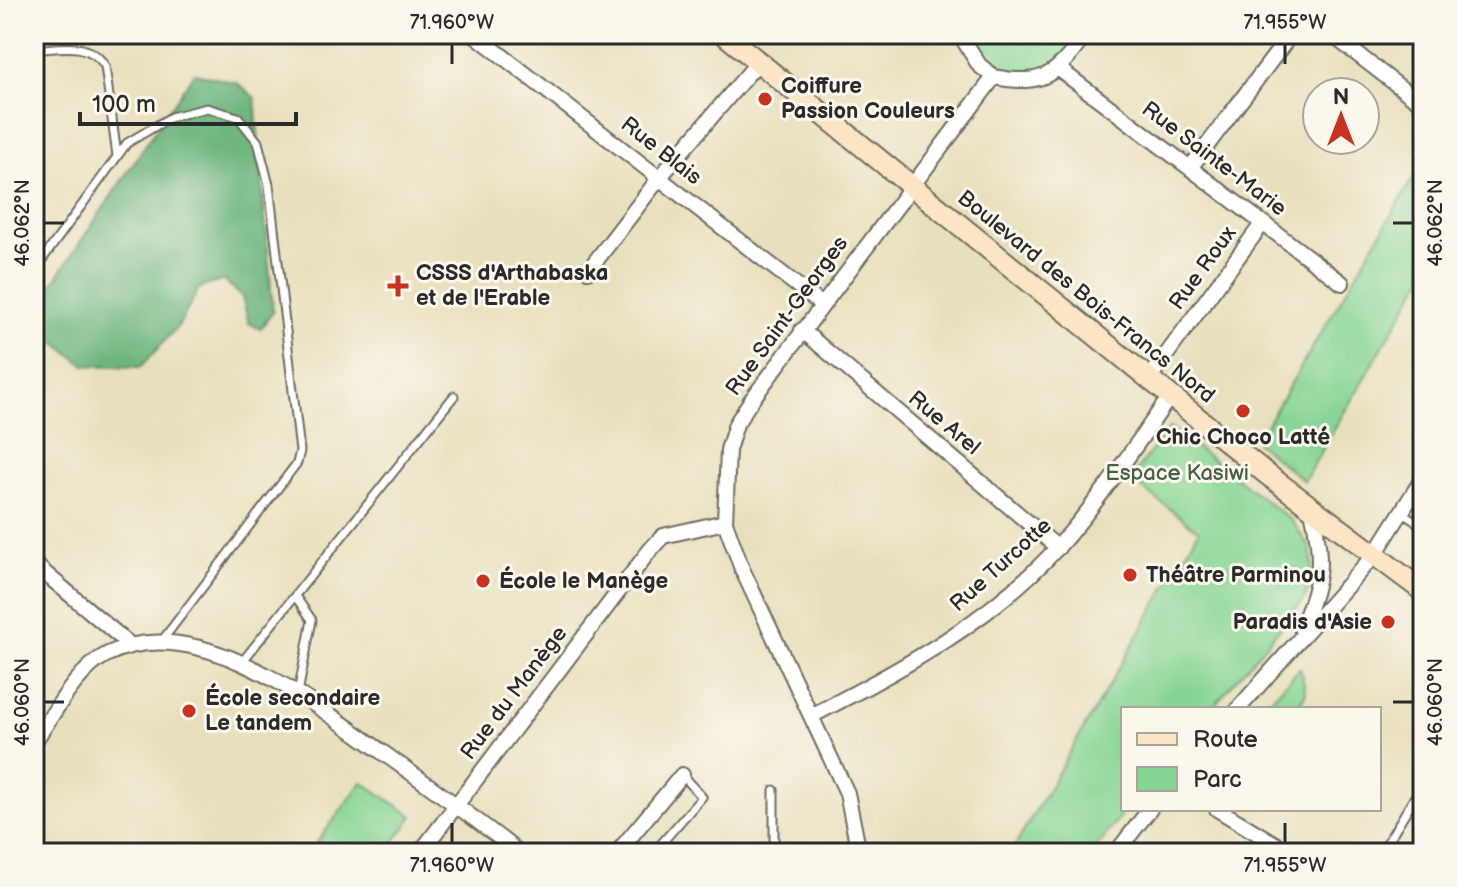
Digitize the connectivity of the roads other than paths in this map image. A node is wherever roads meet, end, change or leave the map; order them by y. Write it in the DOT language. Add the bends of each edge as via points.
graph roads {
  1 [pos="474,34"];
  2 [pos="724,34"];
  3 [pos="960,34"];
  4 [pos="1086,34"];
  5 [pos="1291,34"];
  6 [pos="1331,34"];
  7 [pos="34,50"];
  8 [pos="759,61"];
  9 [pos="1059,69"];
  10 [pos="994,77"];
  11 [pos="1423,105"];
  12 [pos="117,156"];
  13 [pos="1190,168"];
  14 [pos="660,177"];
  15 [pos="910,186"];
  16 [pos="1262,224"];
  17 [pos="34,271"];
  18 [pos="588,271"];
  19 [pos="1342,283"];
  20 [pos="821,304"];
  21 [pos="802,330"];
  22 [pos="1150,377"];
  23 [pos="1171,395"];
  24 [pos="454,396"];
  25 [pos="1423,424"];
  26 [pos="1410,441"];
  27 [pos="1421,442"];
  28 [pos="1423,478"];
  29 [pos="1311,505"];
  30 [pos="1402,513"];
  31 [pos="725,522"];
  32 [pos="1423,526"];
  33 [pos="1058,548"];
  34 [pos="1375,554"];
  35 [pos="34,564"];
  36 [pos="1421,585"];
  37 [pos="295,596"];
  38 [pos="1297,639"];
  39 [pos="161,642"];
  40 [pos="130,645"];
  41 [pos="241,664"];
  42 [pos="298,695"];
  43 [pos="1240,707"];
  44 [pos="813,715"];
  45 [pos="34,742"];
  46 [pos="682,775"];
  47 [pos="1423,783"];
  48 [pos="774,790"];
  49 [pos="458,804"];
  50 [pos="1148,811"];
  51 [pos="1223,811"];
  52 [pos="420,853"];
  53 [pos="519,853"];
  54 [pos="617,853"];
  55 [pos="653,853"];
  56 [pos="774,853"];
  57 [pos="859,853"];
  58 [pos="1116,853"];
  59 [pos="1290,853"];
  60 [pos="1381,853"];
  1 -- 14 [label="street, Rue Blais"];
  2 -- 8 [label="street, Boulevard des Bois-Francs Nord"];
  3 -- 10 [label="street" via="973,57"];
  4 -- 9 [label="street"];
  5 -- 13 [label="street"];
  6 -- 11 [label="street"];
  7 -- 12 [label="lane" via="81,47 98,55 105,66"];
  8 -- 14 [label="street"];
  8 -- 15 [label="street, Boulevard des Bois-Francs Nord"];
  9 -- 10 [label="street" via="1039,80"];
  9 -- 13 [label="street, Rue Sainte-Marie"];
  10 -- 15 [label="street, Rue Saint-Georges"];
  12 -- 17 [label="lane"];
  12 -- 39 [label="lane" via="127,143 171,117 207,108 238,117 258,142 269,185 300,451 297,463"];
  13 -- 16 [label="street, Rue Sainte-Marie"];
  14 -- 18 [label="street"];
  14 -- 20 [label="street, Rue Blais"];
  15 -- 20 [label="street, Rue Saint-Georges"];
  15 -- 22 [label="street, Boulevard des Bois-Francs Nord"];
  16 -- 19 [label="street, Rue Sainte-Marie"];
  16 -- 22 [label="street, Rue Roux"];
  20 -- 21 [label="street, Rue Saint-Georges"];
  21 -- 31 [label="street, Rue Saint-Georges" via="736,424 725,472"];
  21 -- 33 [label="street, Rue Arel"];
  22 -- 23 [label="street, Boulevard des Bois-Francs Nord"];
  23 -- 29 [label="street, Boulevard des Bois-Francs Nord"];
  23 -- 33 [label="street, Rue Turcotte"];
  24 -- 37 [label="lane"];
  25 -- 27 [label="lane"];
  26 -- 27 [label="lane"];
  28 -- 30 [label="street"];
  29 -- 34 [label="street, Boulevard des Bois-Francs Nord"];
  29 -- 38 [label="street" via="1321,555 1320,583"];
  30 -- 32 [label="lane"];
  30 -- 34 [label="street"];
  31 -- 44 [label="street, Rue Saint-Georges" via="742,569"];
  31 -- 49 [label="street, Rue du Manège" via="663,536"];
  33 -- 44 [label="street, Rue Turcotte" via="974,622 915,661"];
  34 -- 36 [label="street, Boulevard des Bois-Francs Nord"];
  34 -- 38 [label="street"];
  35 -- 40 [label="street"];
  37 -- 41 [label="lane"];
  37 -- 42 [label="lane" via="312,620"];
  38 -- 43 [label="street"];
  39 -- 40 [label="street"];
  39 -- 41 [label="street" via="206,650"];
  40 -- 45 [label="street" via="88,670"];
  41 -- 42 [label="street"];
  42 -- 49 [label="street"];
  44 -- 57 [label="street, Rue Saint-Georges" via="847,793"];
  46 -- 54 [label="street"];
  46 -- 55 [label="lane" via="702,797"];
  47 -- 60 [label="lane"];
  48 -- 56 [label="lane"];
  49 -- 52 [label="street, Rue du Manège"];
  49 -- 53 [label="street"];
  50 -- 58 [label="street"];
  51 -- 59 [label="street"];
}
